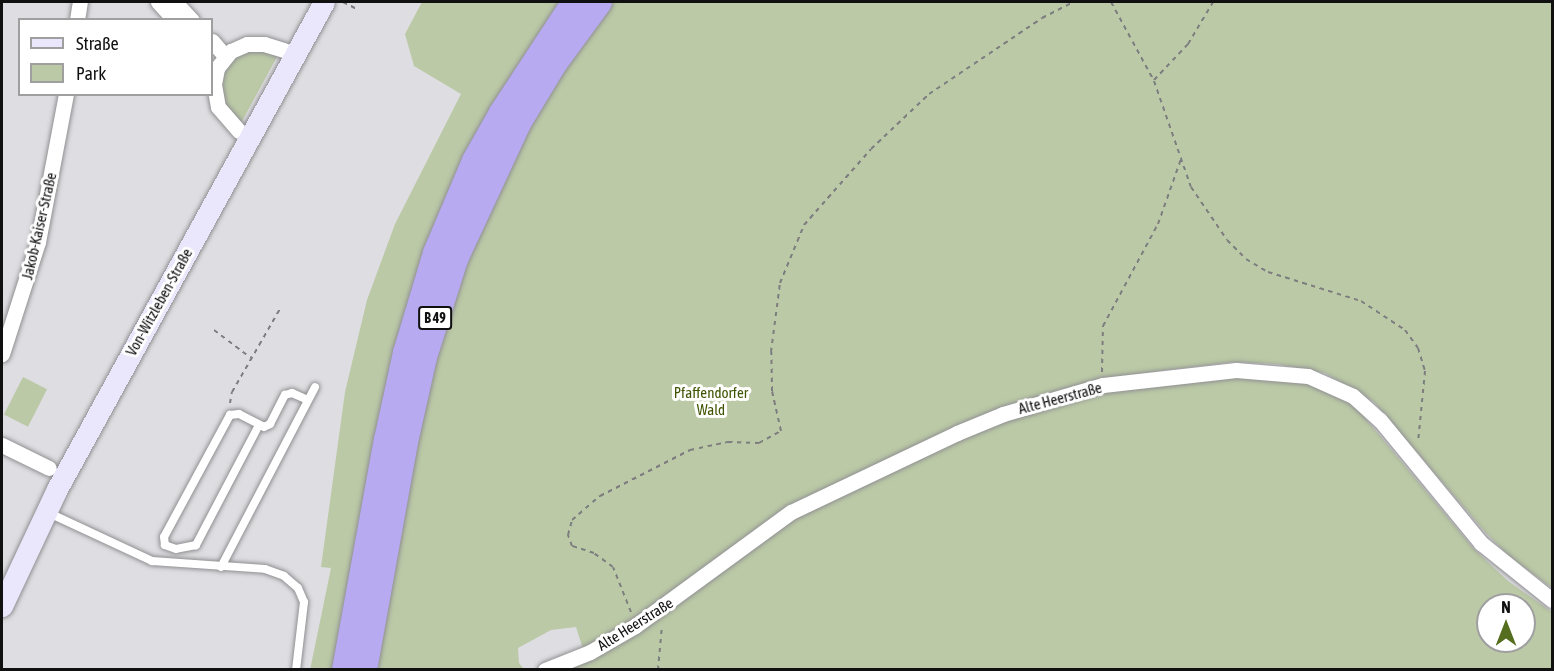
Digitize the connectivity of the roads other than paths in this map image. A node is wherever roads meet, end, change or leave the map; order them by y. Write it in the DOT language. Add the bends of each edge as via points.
graph roads {
  1 [pos="80,2"];
  2 [pos="158,2"];
  3 [pos="175,2"];
  4 [pos="324,2"];
  5 [pos="575,2"];
  6 [pos="600,2"];
  7 [pos="77,18"];
  8 [pos="173,18"];
  9 [pos="190,18"];
  10 [pos="213,44"];
  11 [pos="284,50"];
  12 [pos="218,62"];
  13 [pos="66,96"];
  14 [pos="239,131"];
  15 [pos="2,354"];
  16 [pos="315,387"];
  17 [pos="308,400"];
  18 [pos="259,425"];
  19 [pos="2,445"];
  20 [pos="49,468"];
  21 [pos="46,512"];
  22 [pos="221,567"];
  23 [pos="1552,600"];
  24 [pos="2,606"];
  25 [pos="296,669"];
  26 [pos="345,669"];
  27 [pos="364,669"];
  28 [pos="544,669"];
  1 -- 7 [label="street"];
  2 -- 8 [label="street"];
  3 -- 9 [label="street"];
  4 -- 21 [label="street, Von-Witzleben-Straße"];
  5 -- 26 [label="highway, B 49" via="540,50 491,132 433,264 406,353 387,440"];
  6 -- 27 [label="highway, B 49" via="555,62 518,123 455,259 424,357 405,442"];
  10 -- 12 [label="street"];
  11 -- 12 [label="street" via="255,43 238,47"];
  12 -- 14 [label="street" via="214,84 218,107"];
  13 -- 15 [label="street, Jakob-Kaiser-Straße" via="38,242"];
  16 -- 17 [label="lane"];
  17 -- 18 [label="lane" via="287,393 270,424"];
  17 -- 22 [label="lane"];
  18 -- 18 [label="lane" via="239,414 227,418 164,537 165,545 176,549 196,545"];
  19 -- 20 [label="street"];
  21 -- 22 [label="lane" via="142,558"];
  21 -- 24 [label="street, Von-Witzleben-Straße"];
  22 -- 25 [label="lane" via="275,571 298,588 304,606"];
  23 -- 28 [label="street, Alte Heerstraße" via="1481,543 1380,420 1353,396 1308,376 1236,370 1102,385 993,418 818,498 764,530 635,626 590,652"];
}
